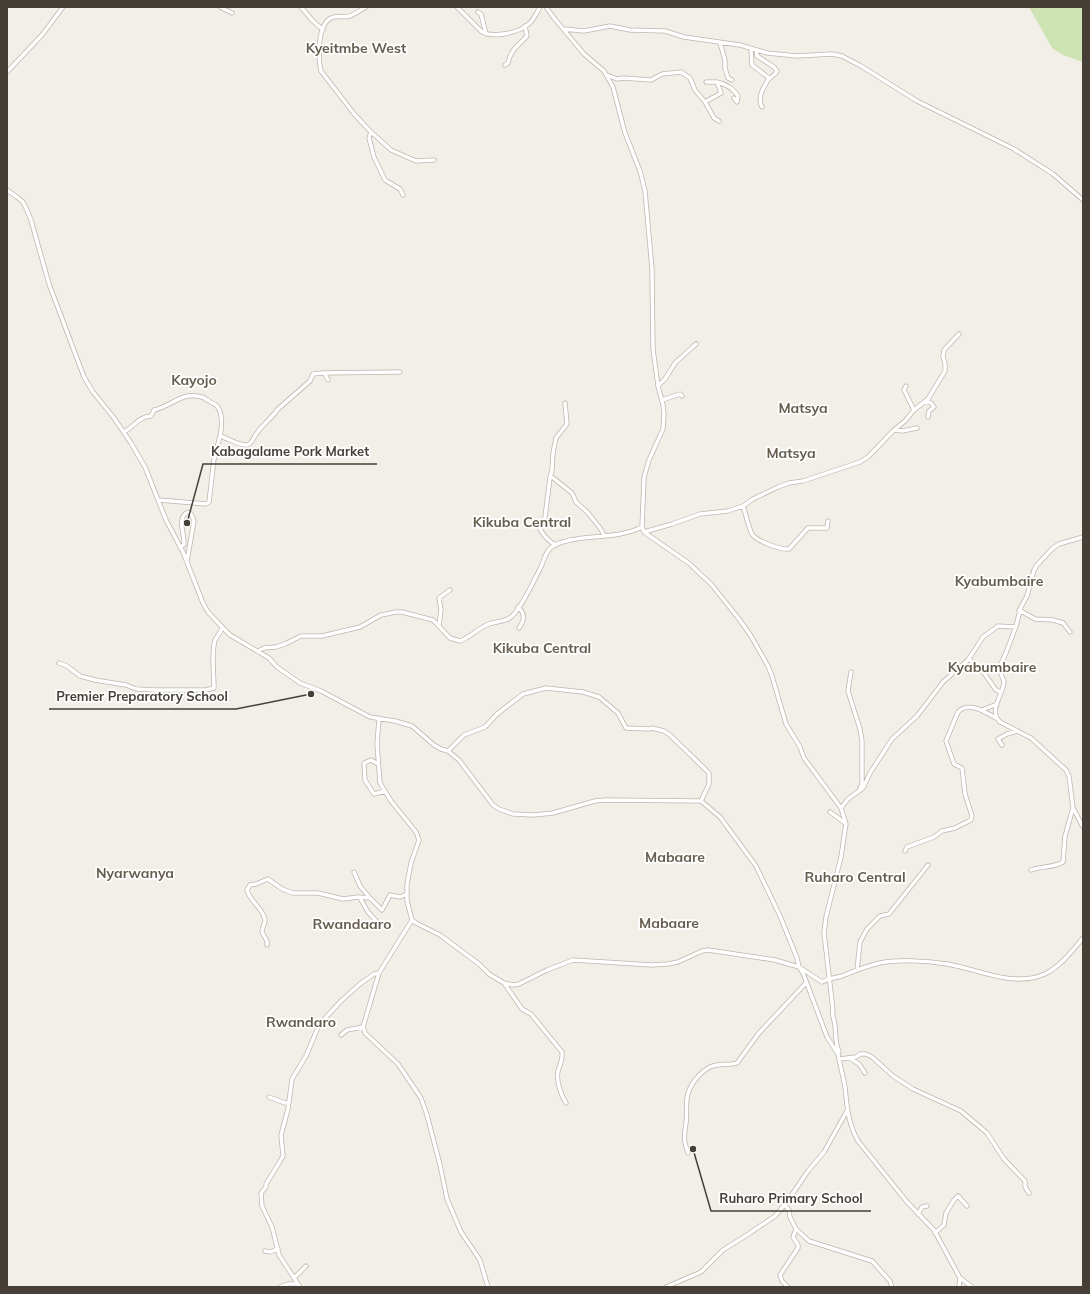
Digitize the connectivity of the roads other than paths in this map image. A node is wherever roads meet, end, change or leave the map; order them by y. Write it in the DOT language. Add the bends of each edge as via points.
graph roads {
  1 [pos="63,7"];
  2 [pos="220,7"];
  3 [pos="302,7"];
  4 [pos="366,7"];
  5 [pos="457,7"];
  6 [pos="540,7"];
  7 [pos="546,7"];
  8 [pos="478,12"];
  9 [pos="232,13"];
  10 [pos="325,24"];
  11 [pos="318,26"];
  12 [pos="526,26"];
  13 [pos="563,29"];
  14 [pos="323,30"];
  15 [pos="486,34"];
  16 [pos="720,43"];
  17 [pos="751,49"];
  18 [pos="756,50"];
  19 [pos="505,64"];
  20 [pos="7,72"];
  21 [pos="606,74"];
  22 [pos="769,78"];
  23 [pos="732,80"];
  24 [pos="706,82"];
  25 [pos="717,82"];
  26 [pos="734,98"];
  27 [pos="705,102"];
  28 [pos="762,106"];
  29 [pos="719,120"];
  30 [pos="371,132"];
  31 [pos="434,160"];
  32 [pos="7,190"];
  33 [pos="403,195"];
  34 [pos="1083,200"];
  35 [pos="959,334"];
  36 [pos="696,344"];
  37 [pos="400,372"];
  38 [pos="322,373"];
  39 [pos="328,380"];
  40 [pos="658,386"];
  41 [pos="906,386"];
  42 [pos="682,396"];
  43 [pos="662,400"];
  44 [pos="925,401"];
  45 [pos="565,403"];
  46 [pos="914,410"];
  47 [pos="928,417"];
  48 [pos="917,428"];
  49 [pos="894,430"];
  50 [pos="124,432"];
  51 [pos="220,436"];
  52 [pos="550,478"];
  53 [pos="159,500"];
  54 [pos="743,506"];
  55 [pos="828,521"];
  56 [pos="642,527"];
  57 [pos="644,532"];
  58 [pos="604,536"];
  59 [pos="1083,537"];
  60 [pos="556,545"];
  61 [pos="180,547"];
  62 [pos="187,562"];
  63 [pos="450,590"];
  64 [pos="518,607"];
  65 [pos="1019,610"];
  66 [pos="439,625"];
  67 [pos="222,627"];
  68 [pos="1016,627"];
  69 [pos="519,628"];
  70 [pos="1070,632"];
  71 [pos="258,651"];
  72 [pos="969,659"];
  73 [pos="59,663"];
  74 [pos="851,672"];
  75 [pos="1001,692"];
  76 [pos="997,704"];
  77 [pos="982,710"];
  78 [pos="996,718"];
  79 [pos="379,719"];
  80 [pos="1018,731"];
  81 [pos="1002,745"];
  82 [pos="448,751"];
  83 [pos="378,764"];
  84 [pos="385,791"];
  85 [pos="855,795"];
  86 [pos="701,801"];
  87 [pos="841,808"];
  88 [pos="1073,808"];
  89 [pos="830,812"];
  90 [pos="846,824"];
  91 [pos="1083,827"];
  92 [pos="905,851"];
  93 [pos="928,865"];
  94 [pos="1031,870"];
  95 [pos="354,872"];
  96 [pos="407,894"];
  97 [pos="360,898"];
  98 [pos="370,898"];
  99 [pos="412,920"];
  100 [pos="378,923"];
  101 [pos="1083,938"];
  102 [pos="267,945"];
  103 [pos="799,967"];
  104 [pos="857,970"];
  105 [pos="379,973"];
  106 [pos="829,978"];
  107 [pos="504,983"];
  108 [pos="806,983"];
  109 [pos="363,1027"];
  110 [pos="341,1035"];
  111 [pos="838,1054"];
  112 [pos="851,1058"];
  113 [pos="839,1059"];
  114 [pos="865,1073"];
  115 [pos="269,1097"];
  116 [pos="289,1102"];
  117 [pos="566,1103"];
  118 [pos="847,1111"];
  119 [pos="688,1153"];
  120 [pos="1029,1193"];
  121 [pos="785,1205"];
  122 [pos="927,1206"];
  123 [pos="967,1206"];
  124 [pos="918,1214"];
  125 [pos="796,1229"];
  126 [pos="935,1233"];
  127 [pos="278,1249"];
  128 [pos="265,1251"];
  129 [pos="306,1266"];
  130 [pos="294,1278"];
  131 [pos="960,1278"];
  132 [pos="299,1285"];
  133 [pos="280,1287"];
  134 [pos="488,1287"];
  135 [pos="666,1287"];
  136 [pos="788,1287"];
  137 [pos="892,1287"];
  138 [pos="959,1287"];
  139 [pos="972,1287"];
  1 -- 20 [label="street" via="42,35"];
  2 -- 9 [label="street"];
  3 -- 11 [label="street"];
  4 -- 10 [label="street" via="350,16 332,17"];
  5 -- 15 [label="street"];
  6 -- 12 [label="street"];
  7 -- 13 [label="street"];
  8 -- 15 [label="street" via="481,14"];
  10 -- 11 [label="street"];
  10 -- 14 [label="street"];
  11 -- 14 [label="street"];
  12 -- 15 [label="street" via="505,34"];
  12 -- 19 [label="street" via="527,36 514,49 508,63"];
  13 -- 16 [label="street" via="584,31 610,26 630,30 665,31"];
  13 -- 21 [label="street" via="584,54"];
  14 -- 30 [label="street" via="318,50 321,70"];
  16 -- 17 [label="street"];
  16 -- 23 [label="street" via="728,78"];
  17 -- 18 [label="street"];
  17 -- 22 [label="street" via="752,65"];
  18 -- 22 [label="street" via="757,56 776,68 776,73"];
  18 -- 34 [label="street" via="797,56 832,54 851,60 917,102 1014,149 1053,174"];
  21 -- 27 [label="street" via="617,79 651,80 662,74 681,72 690,78 695,90"];
  21 -- 40 [label="street" via="613,87 624,133 640,170 647,201 652,269 653,349"];
  22 -- 28 [label="street" via="759,99"];
  24 -- 25 [label="street"];
  25 -- 26 [label="street" via="734,90 738,96 737,102"];
  25 -- 27 [label="street" via="721,93"];
  27 -- 29 [label="street" via="714,118"];
  30 -- 31 [label="street" via="391,150 407,158 416,161"];
  30 -- 33 [label="street" via="369,138 374,156 385,180 400,189"];
  32 -- 50 [label="street" via="23,202 31,220 49,284 84,376"];
  35 -- 44 [label="street" via="944,350 945,371"];
  36 -- 40 [label="street" via="675,363"];
  37 -- 38 [label="street"];
  38 -- 39 [label="street"];
  38 -- 51 [label="street" via="313,374 310,381 278,409 249,444"];
  40 -- 43 [label="street"];
  41 -- 46 [label="street" via="904,390"];
  42 -- 43 [label="street" via="680,394"];
  43 -- 56 [label="street" via="663,429 644,477"];
  44 -- 46 [label="street"];
  44 -- 47 [label="street" via="934,408 929,411"];
  45 -- 52 [label="street" via="567,424 556,438"];
  46 -- 49 [label="street"];
  48 -- 49 [label="street"];
  49 -- 54 [label="street" via="860,462 778,487"];
  50 -- 51 [label="street" via="151,416 154,410 159,410 180,398 197,395 215,404 220,411"];
  50 -- 53 [label="street" via="145,467"];
  51 -- 53 [label="street" via="214,459 209,502 198,504"];
  52 -- 58 [label="street" via="572,493 576,502"];
  52 -- 60 [label="street" via="545,517 540,529 547,539"];
  53 -- 61 [label="street"];
  54 -- 55 [label="street" via="752,535 781,550 789,549 808,528 827,528"];
  54 -- 57 [label="street" via="693,516"];
  56 -- 57 [label="street"];
  56 -- 58 [label="street" via="632,532"];
  57 -- 87 [label="street" via="697,571 715,588 739,619 768,666 786,724 804,758"];
  58 -- 60 [label="street"];
  59 -- 65 [label="street" via="1059,544 1045,554 1034,570 1029,591"];
  60 -- 64 [label="street" via="546,555"];
  61 -- 62 [label="street"];
  61 -- 62 [label="street" via="184,545 182,518 188,512 194,521"];
  62 -- 67 [label="street" via="203,603"];
  63 -- 66 [label="street" via="438,598 441,610"];
  64 -- 66 [label="street" via="509,618 488,624 460,641 450,638"];
  64 -- 69 [label="street" via="524,616"];
  65 -- 68 [label="street"];
  65 -- 70 [label="street" via="1034,620 1063,622"];
  66 -- 71 [label="street" via="433,620 396,612 381,615 360,627 322,636 301,636 285,644"];
  67 -- 71 [label="street"];
  67 -- 73 [label="street" via="216,638 212,662 214,688 206,690 136,688 80,676"];
  68 -- 72 [label="street" via="996,627 980,641"];
  68 -- 75 [label="street" via="998,668 1004,682"];
  71 -- 79 [label="street" via="300,683"];
  72 -- 75 [label="street" via="984,673 996,690"];
  72 -- 85 [label="street" via="943,682 918,716 892,739 863,788"];
  74 -- 85 [label="street" via="848,691 862,741 862,785"];
  75 -- 76 [label="street"];
  76 -- 77 [label="street"];
  76 -- 78 [label="street"];
  77 -- 78 [label="street"];
  77 -- 92 [label="street" via="961,709 946,741 954,764 962,768 971,819 907,847"];
  78 -- 80 [label="street"];
  79 -- 82 [label="street" via="412,726 434,745"];
  79 -- 83 [label="street"];
  80 -- 81 [label="street" via="998,739"];
  80 -- 88 [label="street" via="1031,738 1066,770"];
  82 -- 86 [label="street" via="463,765 493,805 513,814 553,813 605,800"];
  82 -- 86 [label="street" via="464,735 485,727 523,694 546,688 583,692 603,700 618,713 626,728 652,728 670,735 709,773 709,784"];
  83 -- 84 [label="street" via="380,783"];
  83 -- 84 [label="street" via="371,760 364,763 365,780 374,794"];
  84 -- 96 [label="street" via="413,827 419,840 409,872"];
  85 -- 87 [label="street"];
  86 -- 103 [label="street" via="720,817 754,862 786,929"];
  87 -- 90 [label="street"];
  88 -- 91 [label="street"];
  88 -- 94 [label="street" via="1065,836 1063,862 1056,866"];
  89 -- 90 [label="street"];
  90 -- 106 [label="street" via="825,924 824,938"];
  93 -- 104 [label="street" via="889,914 880,916 867,929 860,942"];
  95 -- 98 [label="street" via="360,886"];
  96 -- 98 [label="street" via="400,897 390,895 382,910"];
  96 -- 99 [label="street"];
  97 -- 98 [label="street"];
  97 -- 100 [label="street"];
  97 -- 102 [label="street" via="343,899 318,893 290,892 268,880 250,885 247,890 249,896 265,918 262,932"];
  99 -- 105 [label="street"];
  99 -- 107 [label="street" via="440,934"];
  101 -- 104 [label="street" via="1053,970 1036,977 1000,977 948,964 927,962 887,962"];
  103 -- 106 [label="street" via="819,981"];
  103 -- 107 [label="street" via="708,950 668,964 573,960 519,984"];
  103 -- 108 [label="street"];
  104 -- 106 [label="street"];
  105 -- 109 [label="street"];
  105 -- 116 [label="street" via="356,987 319,1025 306,1056 292,1079"];
  106 -- 111 [label="street"];
  107 -- 117 [label="street" via="522,1009 531,1014 562,1052 563,1059 558,1078"];
  108 -- 111 [label="street" via="827,1038"];
  108 -- 119 [label="street" via="759,1033 737,1063 723,1063 709,1068 691,1086 684,1131"];
  109 -- 110 [label="street" via="346,1030"];
  109 -- 134 [label="street" via="365,1033 398,1064 421,1098 447,1199 461,1232 480,1260"];
  111 -- 113 [label="street"];
  112 -- 113 [label="street"];
  112 -- 114 [label="street"];
  112 -- 120 [label="street" via="860,1054 868,1055 903,1083 961,1110 987,1133 1004,1159 1025,1181"];
  113 -- 118 [label="street"];
  115 -- 116 [label="street"];
  116 -- 127 [label="street" via="281,1135 283,1156 261,1193 262,1206 272,1227"];
  118 -- 121 [label="street" via="824,1152"];
  118 -- 124 [label="street" via="858,1141"];
  121 -- 125 [label="street"];
  121 -- 135 [label="street" via="775,1216 723,1250 701,1272"];
  122 -- 124 [label="street" via="922,1207"];
  123 -- 126 [label="street" via="958,1196 946,1213 944,1225"];
  124 -- 126 [label="street"];
  125 -- 136 [label="street" via="793,1237 798,1248 780,1275"];
  125 -- 137 [label="street" via="812,1242 872,1261"];
  126 -- 131 [label="street"];
  127 -- 128 [label="street"];
  127 -- 130 [label="street"];
  129 -- 130 [label="street"];
  130 -- 132 [label="street"];
  131 -- 138 [label="street"];
  131 -- 139 [label="street"];
  132 -- 133 [label="street" via="288,1284"];
}
